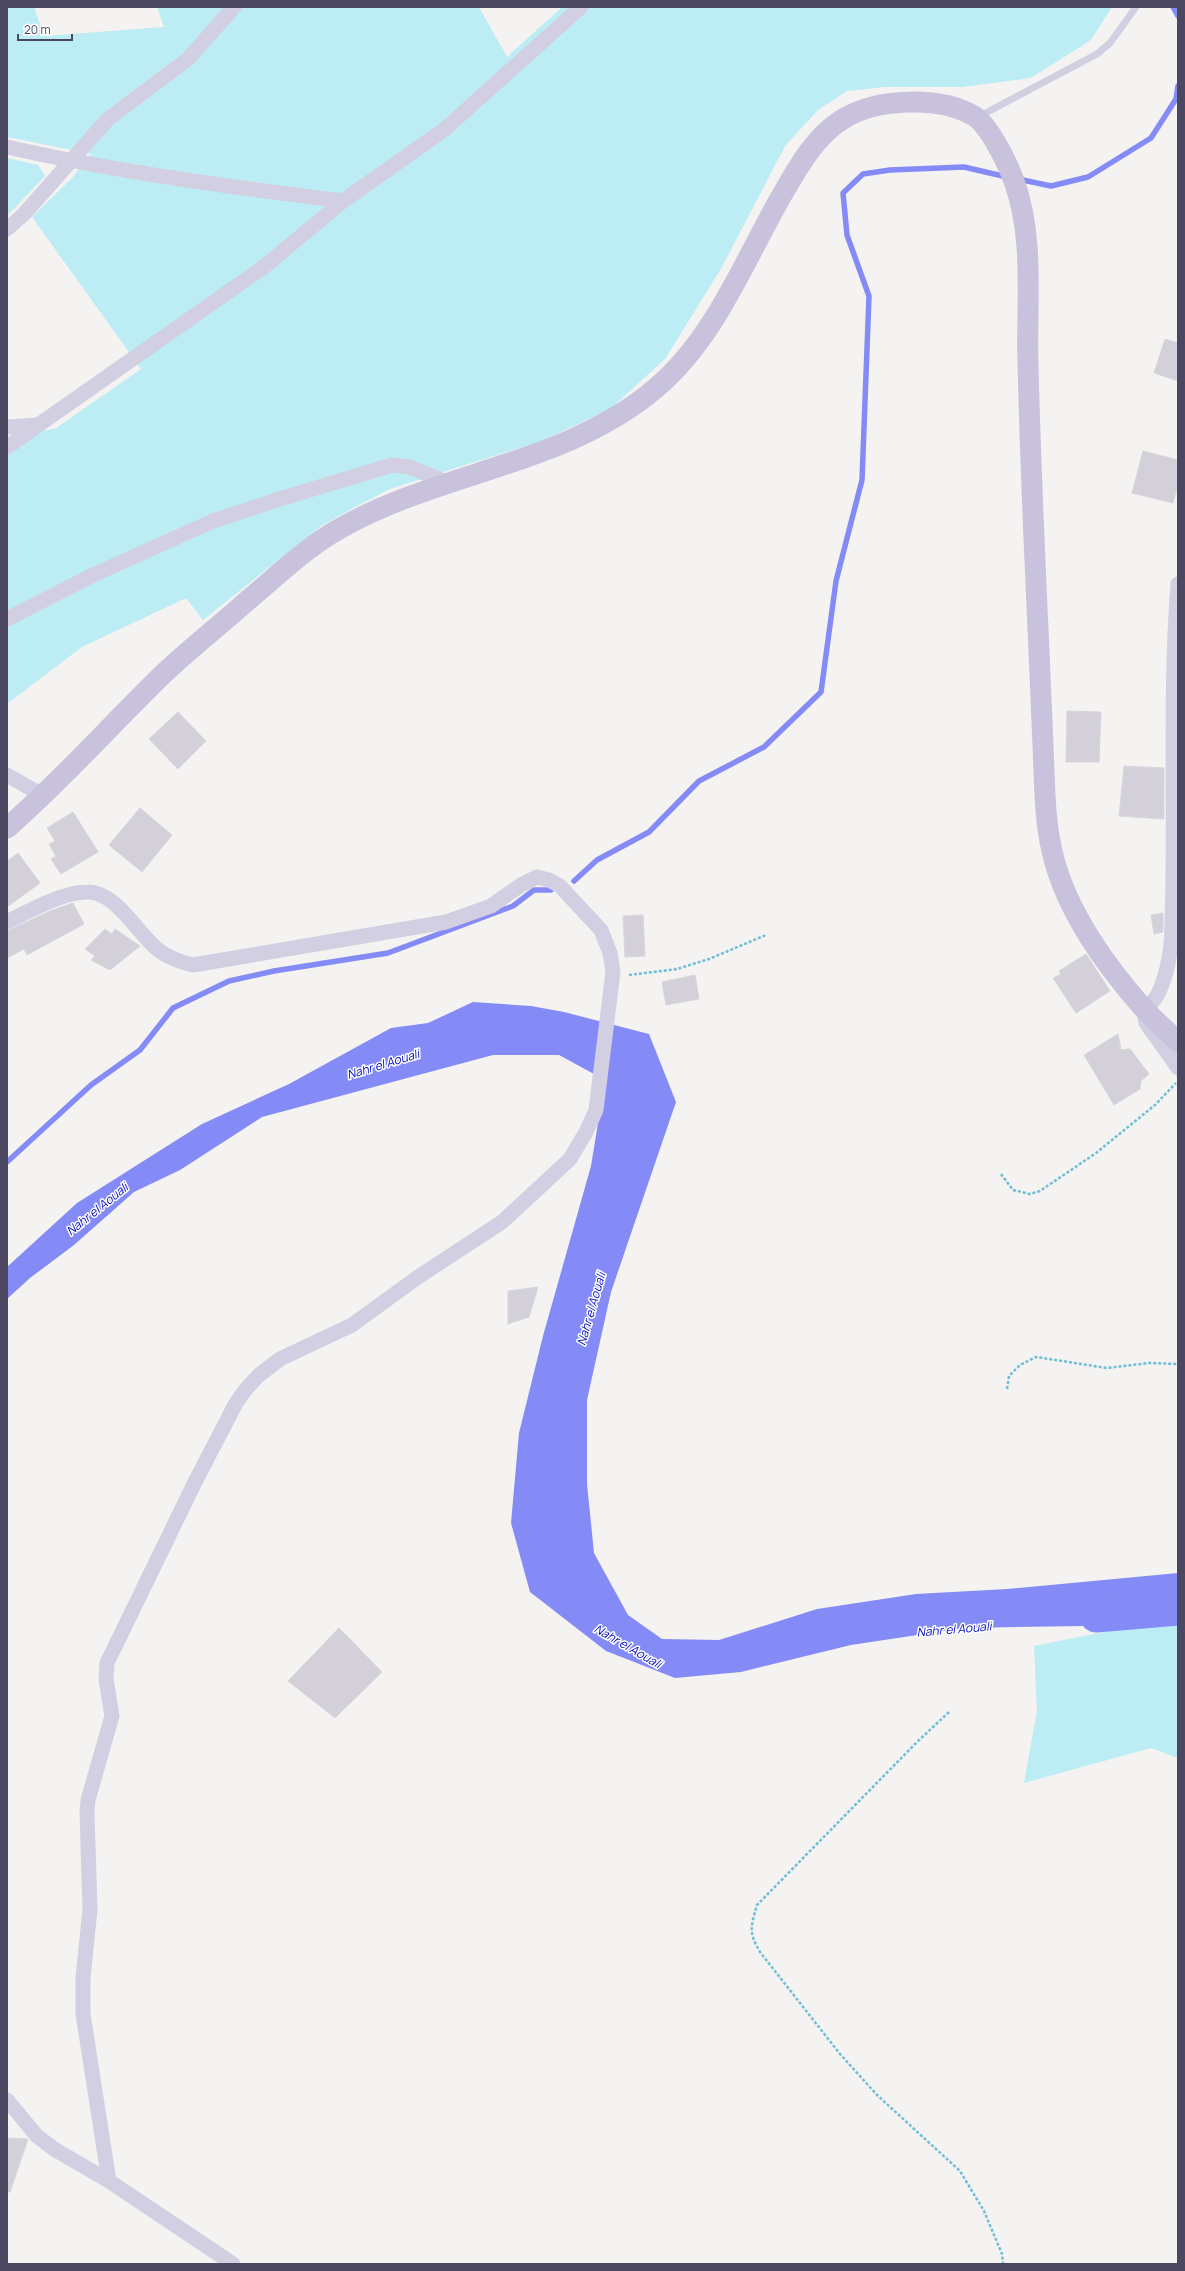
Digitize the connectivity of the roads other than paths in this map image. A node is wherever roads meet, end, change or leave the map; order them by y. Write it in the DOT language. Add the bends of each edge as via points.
graph roads {
  1 [pos="234,7"];
  2 [pos="581,7"];
  3 [pos="1136,7"];
  4 [pos="978,117"];
  5 [pos="7,147"];
  6 [pos="72,162"];
  7 [pos="343,201"];
  8 [pos="7,229"];
  9 [pos="38,425"];
  10 [pos="7,427"];
  11 [pos="7,447"];
  12 [pos="447,482"];
  13 [pos="1178,584"];
  14 [pos="7,618"];
  15 [pos="7,775"];
  16 [pos="44,796"];
  17 [pos="7,828"];
  18 [pos="7,922"];
  19 [pos="1145,1011"];
  20 [pos="1178,1042"];
  21 [pos="1178,1068"];
  22 [pos="7,2100"];
  23 [pos="109,2181"];
  24 [pos="233,2264"];
  1 -- 6 [label="street" via="188,58 108,119"];
  2 -- 7 [label="street" via="445,129"];
  3 -- 4 [label="lane" via="1110,44 1097,54"];
  4 -- 12 [label="main road" via="938,103 901,103 876,106 844,118 824,134 805,157 716,315 688,356 660,385 624,414 572,440"];
  4 -- 19 [label="main road" via="1013,176 1022,205 1027,251 1028,364 1046,818 1052,852 1079,920 1097,950"];
  5 -- 6 [label="street"];
  6 -- 7 [label="street" via="222,186"];
  6 -- 8 [label="street"];
  7 -- 9 [label="street" via="265,266"];
  9 -- 10 [label="street"];
  9 -- 11 [label="street"];
  12 -- 14 [label="street" via="409,467 392,465 283,498 213,521 93,575"];
  12 -- 16 [label="main road" via="372,512 334,532 297,558 160,677"];
  13 -- 19 [label="street" via="1172,762 1172,922 1168,970 1157,995"];
  15 -- 16 [label="street"];
  16 -- 17 [label="main road"];
  18 -- 23 [label="street" via="64,897 94,892 101,894 116,906 157,949 171,958 193,965 446,922 491,906 537,877 560,886 601,930 613,972 596,1110 570,1159 502,1222 418,1277 352,1325 280,1359 258,1376 236,1403 111,1652 106,1672 112,1716 88,1800 90,1909 82,1991 83,2014"];
  19 -- 20 [label="main road"];
  19 -- 21 [label="street" via="1146,1023"];
  22 -- 23 [label="street" via="37,2136 54,2149"];
  23 -- 24 [label="street"];
}
